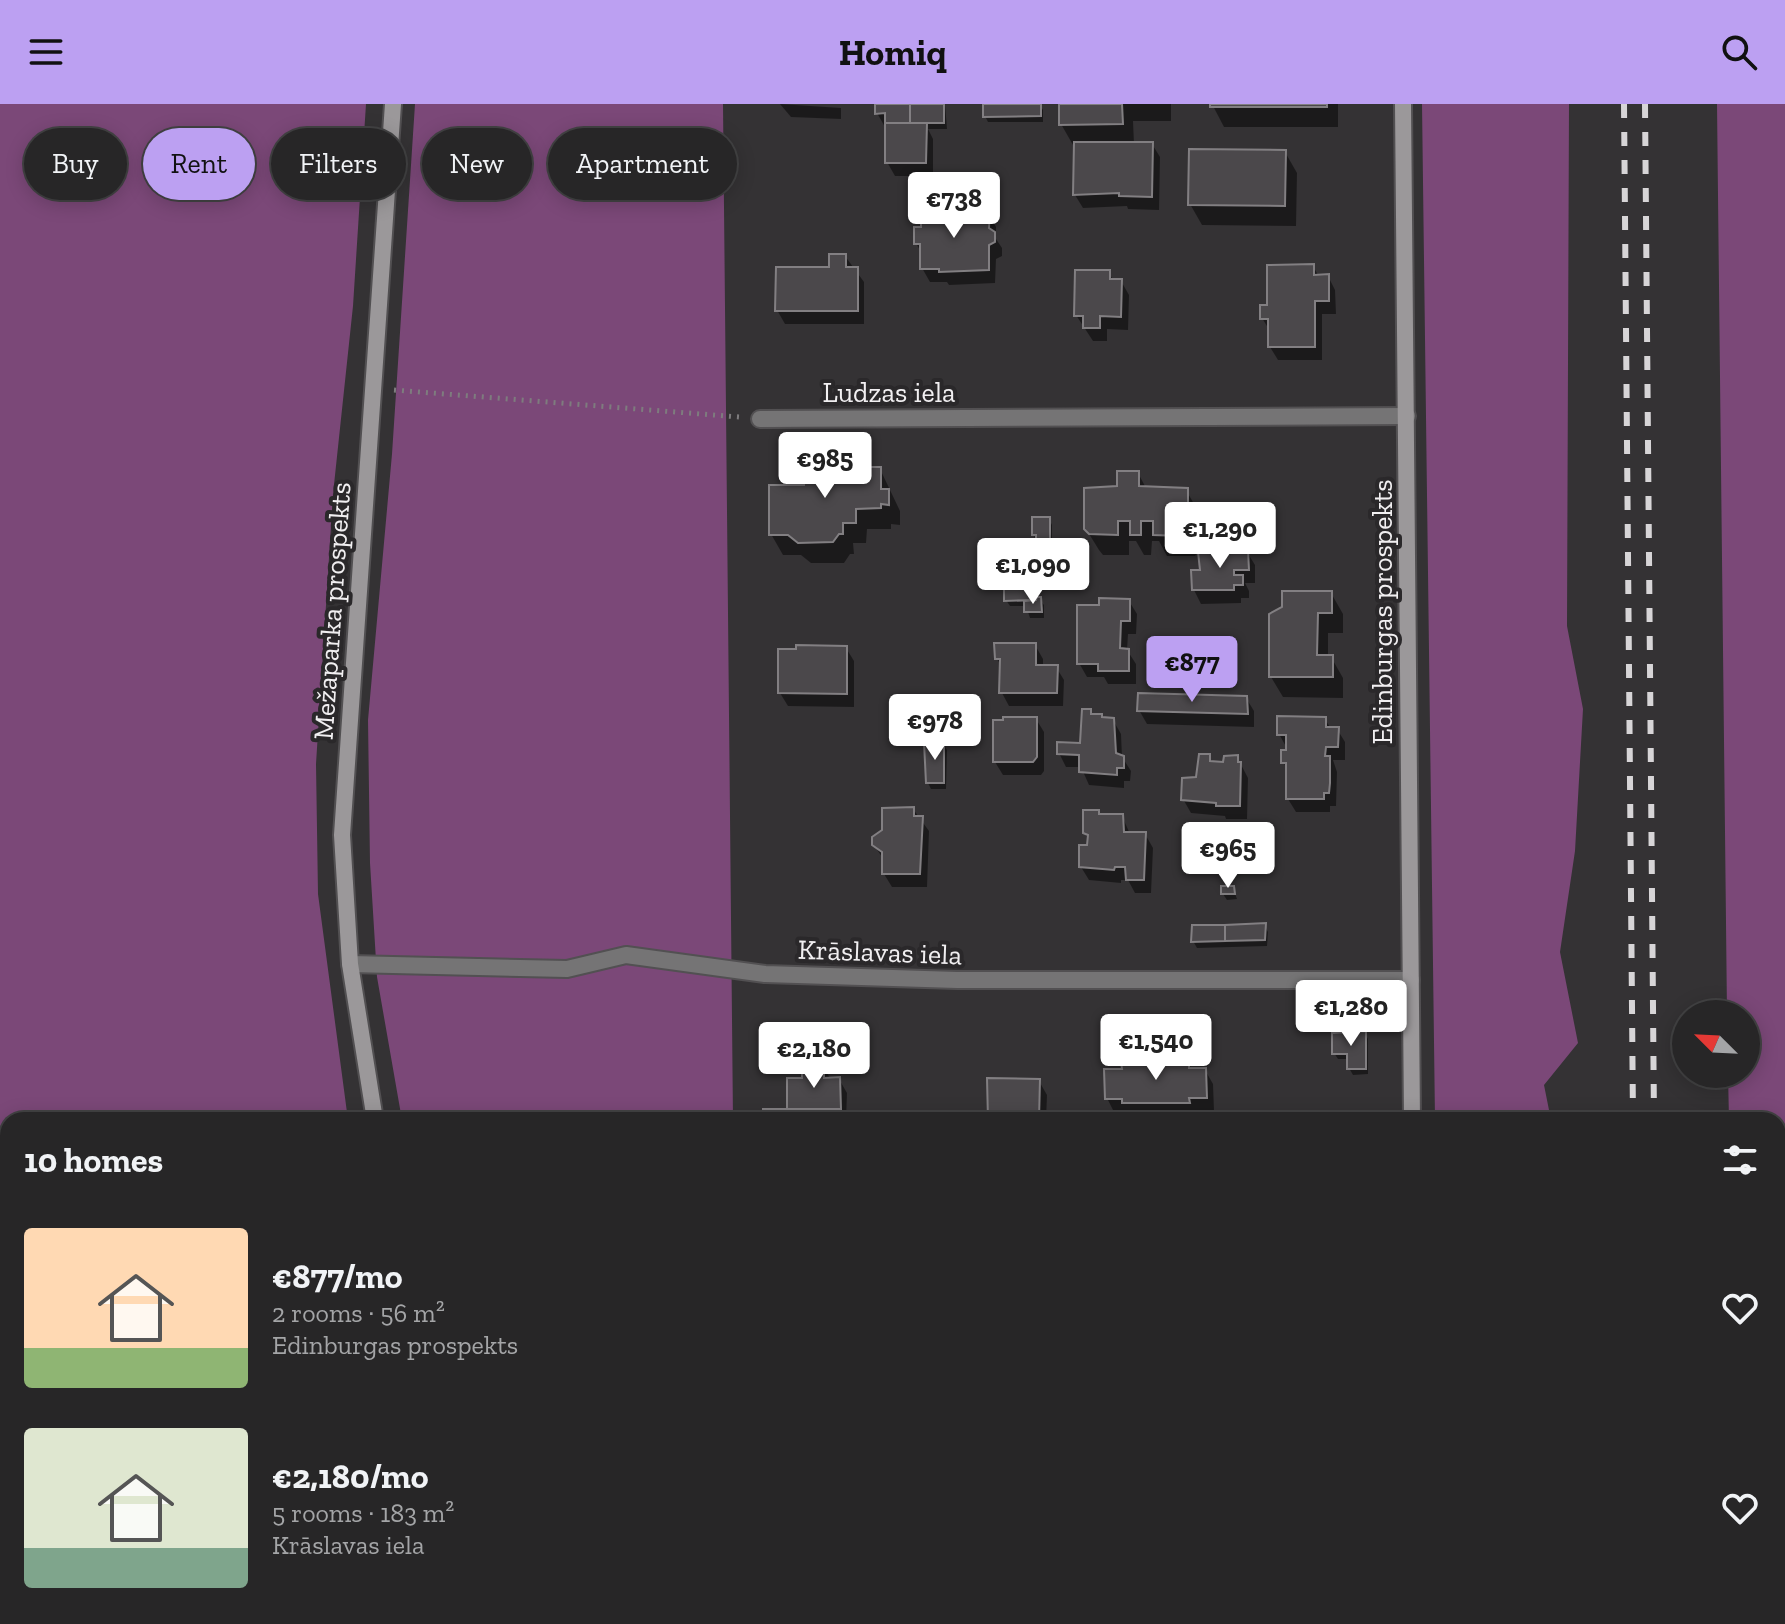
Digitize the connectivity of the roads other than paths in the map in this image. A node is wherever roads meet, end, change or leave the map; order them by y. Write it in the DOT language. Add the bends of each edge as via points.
graph roads {
  1 [pos="393,104"];
  2 [pos="1403,104"];
  3 [pos="1407,416"];
  4 [pos="760,419"];
  5 [pos="350,964"];
  6 [pos="1411,980"];
  7 [pos="374,1112"];
  8 [pos="1412,1112"];
  1 -- 5 [label="main road, Mežaparka prospekts" via="342,835"];
  2 -- 3 [label="main road, Edinburgas prospekts"];
  3 -- 4 [label="street, Ludzas iela"];
  3 -- 6 [label="main road, Edinburgas prospekts"];
  5 -- 6 [label="street, Krāslavas iela" via="567,969 626,955 765,974 957,980"];
  5 -- 7 [label="main road, Mežaparka prospekts"];
  6 -- 8 [label="main road, Edinburgas prospekts"];
}
